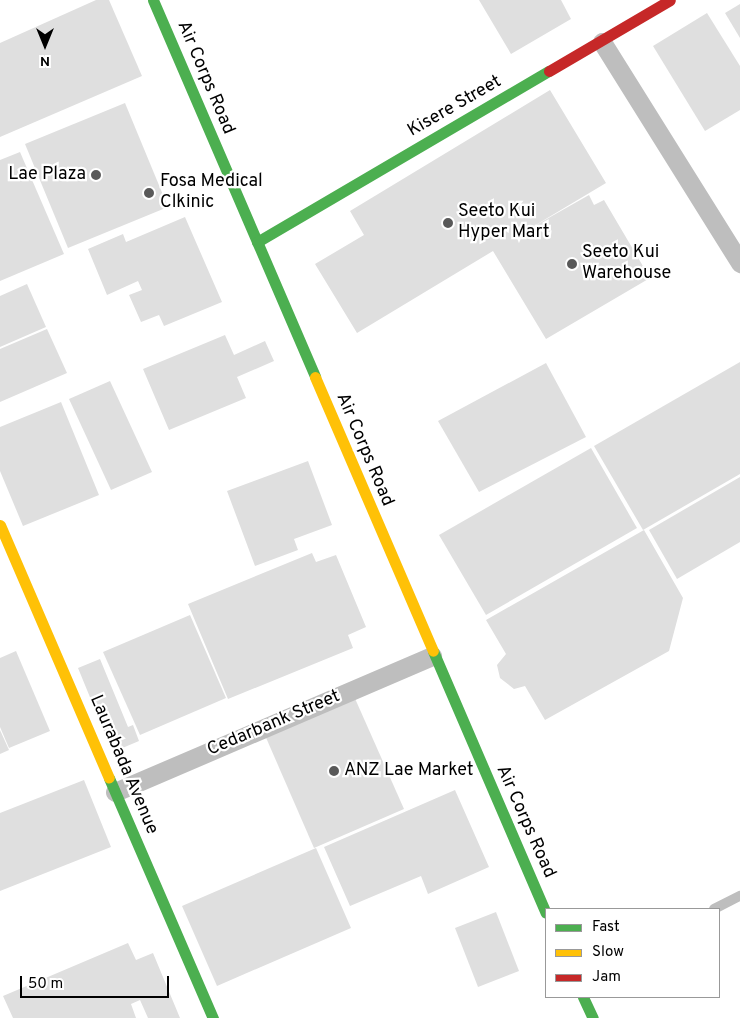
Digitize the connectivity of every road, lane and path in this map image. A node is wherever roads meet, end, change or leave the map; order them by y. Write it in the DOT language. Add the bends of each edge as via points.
graph roads {
  1 [pos="153,0"];
  2 [pos="670,0"];
  3 [pos="602,42"];
  4 [pos="257,242"];
  5 [pos="740,263"];
  6 [pos="0,525"];
  7 [pos="432,656"];
  8 [pos="115,792"];
  9 [pos="740,896"];
  10 [pos="716,908"];
  11 [pos="545,911"];
  12 [pos="583,998"];
  13 [pos="213,1018"];
  14 [pos="593,1018"];
  1 -- 4 [label="street, Air Corps Road"];
  2 -- 3 [label="street, Kisere Street"];
  3 -- 4 [label="street, Kisere Street"];
  3 -- 5 [label="street"];
  4 -- 7 [label="street, Air Corps Road"];
  6 -- 8 [label="street, Laurabada Avenue"];
  7 -- 8 [label="street, Cedarbank Street"];
  7 -- 11 [label="street, Air Corps Road"];
  8 -- 13 [label="street, Laurabada Avenue"];
  9 -- 10 [label="lane"];
  12 -- 14 [label="street"];
}
